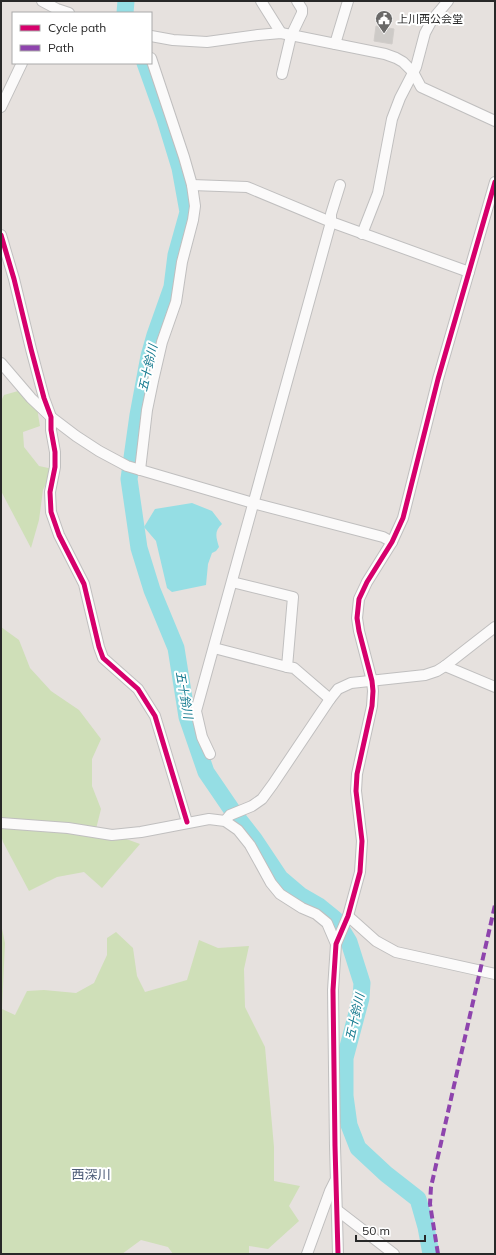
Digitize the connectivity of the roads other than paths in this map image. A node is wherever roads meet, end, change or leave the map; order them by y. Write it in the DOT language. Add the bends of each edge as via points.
graph roads {
  1 [pos="42,1"];
  2 [pos="261,1"];
  3 [pos="297,1"];
  4 [pos="348,1"];
  5 [pos="448,1"];
  6 [pos="54,8"];
  7 [pos="66,12"];
  8 [pos="286,34"];
  9 [pos="152,36"];
  10 [pos="335,44"];
  11 [pos="152,61"];
  12 [pos="22,64"];
  13 [pos="413,72"];
  14 [pos="282,74"];
  15 [pos="1,107"];
  16 [pos="495,121"];
  17 [pos="495,182"];
  18 [pos="192,184"];
  19 [pos="340,185"];
  20 [pos="331,222"];
  21 [pos="362,234"];
  22 [pos="1,235"];
  23 [pos="469,272"];
  24 [pos="1,363"];
  25 [pos="51,417"];
  26 [pos="134,468"];
  27 [pos="254,503"];
  28 [pos="392,542"];
  29 [pos="232,582"];
  30 [pos="495,627"];
  31 [pos="214,648"];
  32 [pos="287,666"];
  33 [pos="444,666"];
  34 [pos="372,680"];
  35 [pos="495,686"];
  36 [pos="330,699"];
  37 [pos="210,754"];
  38 [pos="227,818"];
  39 [pos="188,822"];
  40 [pos="1,823"];
  41 [pos="347,920"];
  42 [pos="338,941"];
  43 [pos="495,974"];
  44 [pos="336,1180"];
  45 [pos="337,1210"];
  46 [pos="307,1254"];
  47 [pos="338,1254"];
  48 [pos="394,1254"];
  1 -- 6 [label="street"];
  2 -- 8 [label="street"];
  3 -- 8 [label="street" via="302,13"];
  4 -- 10 [label="street"];
  5 -- 13 [label="street" via="425,33"];
  6 -- 7 [label="street"];
  8 -- 9 [label="street" via="207,42"];
  8 -- 10 [label="street"];
  8 -- 14 [label="street"];
  10 -- 13 [label="street" via="396,58"];
  11 -- 18 [label="street"];
  12 -- 15 [label="street"];
  13 -- 16 [label="street" via="421,87"];
  13 -- 21 [label="street" via="392,119 378,193"];
  17 -- 23 [label="street"];
  18 -- 20 [label="street" via="247,187"];
  18 -- 26 [label="street" via="195,206 193,220 182,262 176,302 162,342"];
  19 -- 20 [label="street"];
  20 -- 21 [label="street"];
  20 -- 27 [label="street"];
  21 -- 23 [label="street"];
  22 -- 25 [label="street"];
  23 -- 28 [label="street" via="438,379 403,518"];
  24 -- 25 [label="street"];
  25 -- 26 [label="street" via="88,444"];
  25 -- 39 [label="street" via="55,467 50,492 51,512 59,535 84,584 103,658 138,689 155,716"];
  26 -- 27 [label="street"];
  27 -- 28 [label="street" via="383,537"];
  27 -- 29 [label="street"];
  28 -- 34 [label="street" via="359,599 359,631"];
  29 -- 31 [label="street"];
  29 -- 32 [label="street" via="293,597"];
  30 -- 33 [label="street"];
  31 -- 32 [label="street"];
  31 -- 37 [label="street" via="196,711 202,736"];
  32 -- 36 [label="street" via="294,668"];
  33 -- 34 [label="street" via="425,675"];
  33 -- 35 [label="street"];
  34 -- 36 [label="street" via="351,683 338,689"];
  34 -- 41 [label="street" via="372,706 357,774 356,791 362,841 360,872"];
  36 -- 38 [label="street" via="262,799"];
  38 -- 39 [label="street"];
  38 -- 42 [label="street" via="250,845 280,894 316,914 327,923"];
  39 -- 40 [label="street" via="112,835 68,828"];
  41 -- 42 [label="street"];
  41 -- 43 [label="street" via="396,952"];
  42 -- 44 [label="street" via="333,990"];
  44 -- 45 [label="street"];
  44 -- 46 [label="street"];
  45 -- 47 [label="street"];
  45 -- 48 [label="street"];
}
